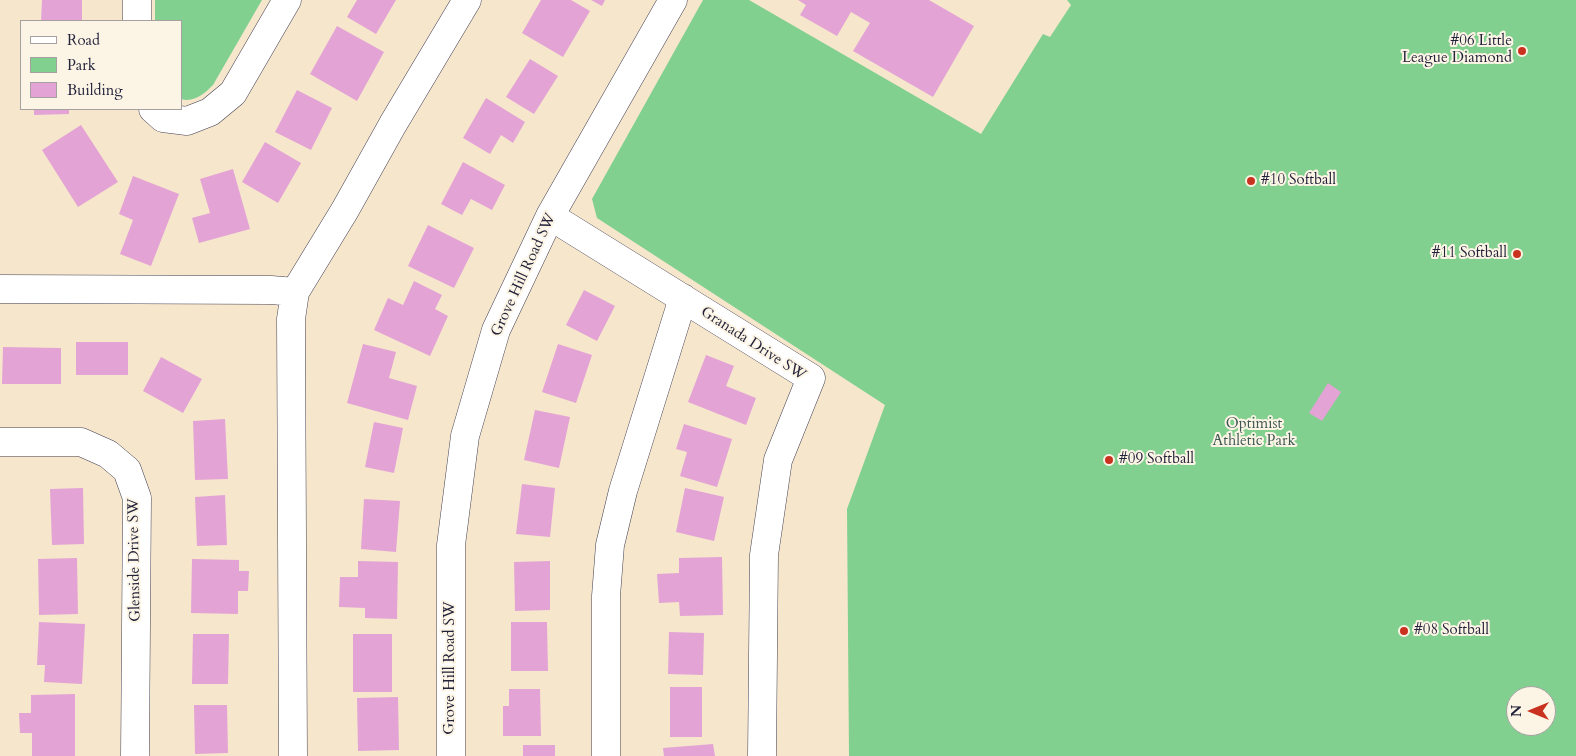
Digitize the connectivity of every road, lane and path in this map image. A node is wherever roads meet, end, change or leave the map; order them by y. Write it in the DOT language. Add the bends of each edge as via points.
graph roads {
  1 [pos="137,0"];
  2 [pos="287,0"];
  3 [pos="467,0"];
  4 [pos="673,0"];
  5 [pos="137,20"];
  6 [pos="154,110"];
  7 [pos="550,216"];
  8 [pos="0,289"];
  9 [pos="295,292"];
  10 [pos="683,298"];
  11 [pos="0,442"];
  12 [pos="136,756"];
  13 [pos="293,756"];
  14 [pos="451,756"];
  15 [pos="606,756"];
  16 [pos="762,756"];
  1 -- 5 [label="street"];
  2 -- 6 [label="street" via="233,93 216,108 187,121 163,118"];
  3 -- 9 [label="street"];
  4 -- 7 [label="street, Grove Hill Road SW"];
  7 -- 10 [label="street, Granada Drive SW"];
  7 -- 14 [label="street, Grove Hill Road SW" via="496,330 465,436 451,545"];
  8 -- 9 [label="street"];
  9 -- 13 [label="street" via="291,319"];
  10 -- 15 [label="street" via="623,491 610,545 606,596"];
  10 -- 16 [label="street, Granada Drive SW" via="810,378 778,460 764,555"];
  11 -- 12 [label="street, Glenside Drive SW" via="81,442 108,454 127,470 137,498"];
}
